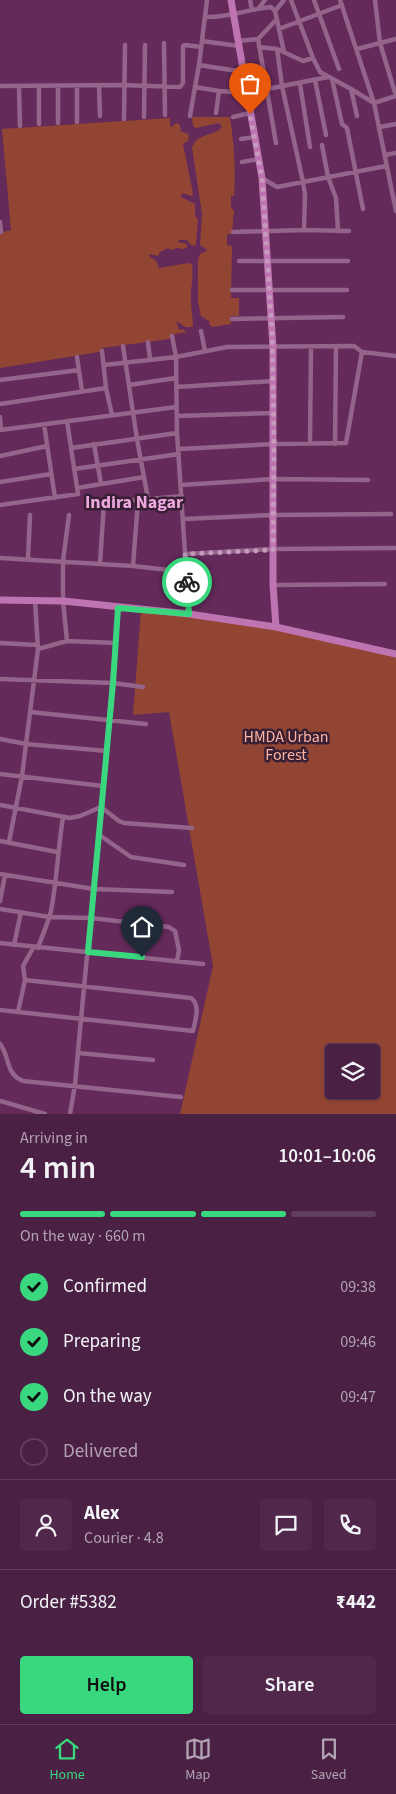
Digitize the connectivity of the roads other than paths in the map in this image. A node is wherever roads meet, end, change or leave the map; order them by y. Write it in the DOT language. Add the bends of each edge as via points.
graph roads {
  1 [pos="207,0"];
  2 [pos="231,0"];
  3 [pos="250,0"];
  4 [pos="265,0"];
  5 [pos="284,0"];
  6 [pos="291,0"];
  7 [pos="314,0"];
  8 [pos="375,0"];
  9 [pos="341,3"];
  10 [pos="259,8"];
  11 [pos="252,10"];
  12 [pos="275,11"];
  13 [pos="233,14"];
  14 [pos="320,14"];
  15 [pos="205,17"];
  16 [pos="276,19"];
  17 [pos="300,21"];
  18 [pos="279,29"];
  19 [pos="258,39"];
  20 [pos="396,40"];
  21 [pos="164,43"];
  22 [pos="380,43"];
  23 [pos="202,44"];
  24 [pos="239,44"];
  25 [pos="125,45"];
  26 [pos="145,45"];
  27 [pos="259,47"];
  28 [pos="277,49"];
  29 [pos="357,49"];
  30 [pos="284,52"];
  31 [pos="312,58"];
  32 [pos="199,65"];
  33 [pos="339,69"];
  34 [pos="244,72"];
  35 [pos="330,78"];
  36 [pos="316,80"];
  37 [pos="300,84"];
  38 [pos="0,86"];
  39 [pos="58,86"];
  40 [pos="76,86"];
  41 [pos="99,86"];
  42 [pos="124,86"];
  43 [pos="145,86"];
  44 [pos="164,86"];
  45 [pos="282,86"];
  46 [pos="19,87"];
  47 [pos="39,87"];
  48 [pos="195,87"];
  49 [pos="351,88"];
  50 [pos="265,89"];
  51 [pos="219,91"];
  52 [pos="248,93"];
  53 [pos="396,96"];
  54 [pos="374,103"];
  55 [pos="216,113"];
  56 [pos="250,114"];
  57 [pos="164,115"];
  58 [pos="100,116"];
  59 [pos="190,116"];
  60 [pos="357,116"];
  61 [pos="144,117"];
  62 [pos="233,117"];
  63 [pos="124,119"];
  64 [pos="77,122"];
  65 [pos="39,124"];
  66 [pos="58,124"];
  67 [pos="396,124"];
  68 [pos="20,126"];
  69 [pos="380,127"];
  70 [pos="326,135"];
  71 [pos="255,137"];
  72 [pos="241,139"];
  73 [pos="276,144"];
  74 [pos="322,145"];
  75 [pos="310,147"];
  76 [pos="396,153"];
  77 [pos="384,155"];
  78 [pos="259,159"];
  79 [pos="242,162"];
  80 [pos="386,166"];
  81 [pos="356,172"];
  82 [pos="262,178"];
  83 [pos="328,178"];
  84 [pos="303,182"];
  85 [pos="396,182"];
  86 [pos="390,183"];
  87 [pos="363,209"];
  88 [pos="396,211"];
  89 [pos="0,222"];
  90 [pos="304,230"];
  91 [pos="266,231"];
  92 [pos="338,231"];
  93 [pos="1,232"];
  94 [pos="233,232"];
  95 [pos="349,232"];
  96 [pos="239,261"];
  97 [pos="268,261"];
  98 [pos="348,261"];
  99 [pos="232,290"];
  100 [pos="270,290"];
  101 [pos="347,290"];
  102 [pos="343,317"];
  103 [pos="232,318"];
  104 [pos="272,318"];
  105 [pos="200,331"];
  106 [pos="172,336"];
  107 [pos="148,342"];
  108 [pos="124,346"];
  109 [pos="273,346"];
  110 [pos="311,347"];
  111 [pos="336,347"];
  112 [pos="102,351"];
  113 [pos="205,351"];
  114 [pos="362,352"];
  115 [pos="396,356"];
  116 [pos="77,357"];
  117 [pos="176,357"];
  118 [pos="150,359"];
  119 [pos="125,362"];
  120 [pos="104,365"];
  121 [pos="79,370"];
  122 [pos="176,378"];
  123 [pos="0,380"];
  124 [pos="274,381"];
  125 [pos="129,385"];
  126 [pos="176,387"];
  127 [pos="106,388"];
  128 [pos="82,391"];
  129 [pos="0,404"];
  130 [pos="176,407"];
  131 [pos="133,412"];
  132 [pos="274,413"];
  133 [pos="112,415"];
  134 [pos="177,416"];
  135 [pos="0,418"];
  136 [pos="67,421"];
  137 [pos="44,424"];
  138 [pos="0,430"];
  139 [pos="178,433"];
  140 [pos="137,438"];
  141 [pos="310,443"];
  142 [pos="94,444"];
  143 [pos="274,444"];
  144 [pos="335,444"];
  145 [pos="47,446"];
  146 [pos="71,448"];
  147 [pos="179,451"];
  148 [pos="0,456"];
  149 [pos="140,459"];
  150 [pos="98,466"];
  151 [pos="74,469"];
  152 [pos="51,474"];
  153 [pos="144,477"];
  154 [pos="274,479"];
  155 [pos="368,480"];
  156 [pos="0,482"];
  157 [pos="101,484"];
  158 [pos="181,484"];
  159 [pos="77,488"];
  160 [pos="182,496"];
  161 [pos="55,498"];
  162 [pos="148,499"];
  163 [pos="138,501"];
  164 [pos="104,503"];
  165 [pos="0,505"];
  166 [pos="86,505"];
  167 [pos="391,514"];
  168 [pos="30,515"];
  169 [pos="69,515"];
  170 [pos="273,515"];
  171 [pos="184,519"];
  172 [pos="395,548"];
  173 [pos="273,550"];
  174 [pos="185,554"];
  175 [pos="0,558"];
  176 [pos="28,559"];
  177 [pos="63,561"];
  178 [pos="100,563"];
  179 [pos="133,566"];
  180 [pos="186,572"];
  181 [pos="386,584"];
  182 [pos="273,586"];
  183 [pos="0,600"];
  184 [pos="35,600"];
  185 [pos="63,602"];
  186 [pos="118,608"];
  187 [pos="189,614"];
  188 [pos="276,627"];
  189 [pos="67,641"];
  190 [pos="0,643"];
  191 [pos="116,643"];
  192 [pos="38,647"];
  193 [pos="396,654"];
  194 [pos="0,679"];
  195 [pos="33,681"];
  196 [pos="113,683"];
  197 [pos="143,687"];
  198 [pos="30,712"];
  199 [pos="110,719"];
  200 [pos="146,724"];
  201 [pos="0,739"];
  202 [pos="26,744"];
  203 [pos="107,751"];
  204 [pos="0,774"];
  205 [pos="22,776"];
  206 [pos="103,786"];
  207 [pos="0,805"];
  208 [pos="101,807"];
  209 [pos="17,808"];
  210 [pos="63,817"];
  211 [pos="192,828"];
  212 [pos="98,834"];
  213 [pos="0,841"];
  214 [pos="9,842"];
  215 [pos="58,852"];
  216 [pos="184,865"];
  217 [pos="2,875"];
  218 [pos="56,883"];
  219 [pos="94,889"];
  220 [pos="172,892"];
  221 [pos="0,901"];
  222 [pos="0,909"];
  223 [pos="21,912"];
  224 [pos="49,917"];
  225 [pos="91,918"];
  226 [pos="0,943"];
  227 [pos="14,945"];
  228 [pos="35,948"];
  229 [pos="88,952"];
  230 [pos="178,961"];
  231 [pos="203,964"];
  232 [pos="25,980"];
  233 [pos="84,986"];
  234 [pos="0,1010"];
  235 [pos="18,1012"];
  236 [pos="81,1020"];
  237 [pos="0,1044"];
  238 [pos="78,1052"];
  239 [pos="153,1060"];
  240 [pos="74,1085"];
  241 [pos="181,1097"];
  242 [pos="0,1101"];
  243 [pos="30,1112"];
  244 [pos="45,1114"];
  245 [pos="70,1114"];
  1 -- 15 [label="street"];
  2 -- 13 [label="street"];
  3 -- 11 [label="street"];
  4 -- 10 [label="street"];
  5 -- 12 [label="street"];
  6 -- 17 [label="street"];
  7 -- 14 [label="street"];
  8 -- 22 [label="street"];
  9 -- 14 [label="street"];
  9 -- 29 [label="street"];
  10 -- 11 [label="street"];
  10 -- 12 [label="street" via="271,7"];
  11 -- 13 [label="street"];
  12 -- 16 [label="street"];
  13 -- 15 [label="street"];
  13 -- 24 [label="street"];
  14 -- 17 [label="street"];
  14 -- 33 [label="street"];
  15 -- 23 [label="street"];
  16 -- 18 [label="street"];
  16 -- 19 [label="street"];
  17 -- 18 [label="street"];
  17 -- 31 [label="street"];
  18 -- 30 [label="street"];
  19 -- 24 [label="street"];
  19 -- 27 [label="street"];
  20 -- 22 [label="street"];
  21 -- 44 [label="street"];
  22 -- 29 [label="street"];
  22 -- 53 [label="street"];
  23 -- 24 [label="street"];
  23 -- 32 [label="street"];
  23 -- 44 [label="street" via="183,46 182,85"];
  24 -- 34 [label="street"];
  25 -- 42 [label="street"];
  26 -- 43 [label="street"];
  27 -- 28 [label="street"];
  27 -- 50 [label="street"];
  28 -- 30 [label="street"];
  28 -- 45 [label="street"];
  29 -- 54 [label="street"];
  30 -- 31 [label="street" via="303,61"];
  31 -- 35 [label="street" via="320,72"];
  32 -- 34 [label="street"];
  32 -- 48 [label="street"];
  34 -- 52 [label="street"];
  35 -- 36 [label="street"];
  35 -- 49 [label="street"];
  35 -- 81 [label="street" via="342,124 347,128"];
  36 -- 37 [label="street"];
  36 -- 70 [label="street"];
  37 -- 45 [label="street"];
  37 -- 75 [label="street"];
  38 -- 46 [label="street"];
  39 -- 40 [label="street"];
  39 -- 47 [label="street"];
  39 -- 66 [label="street"];
  40 -- 41 [label="street"];
  40 -- 64 [label="street"];
  41 -- 42 [label="street"];
  41 -- 58 [label="street"];
  42 -- 43 [label="street"];
  42 -- 63 [label="street"];
  43 -- 44 [label="street"];
  43 -- 61 [label="street"];
  44 -- 57 [label="street"];
  45 -- 50 [label="street"];
  45 -- 84 [label="street"];
  46 -- 47 [label="street"];
  46 -- 68 [label="street"];
  47 -- 65 [label="street"];
  48 -- 51 [label="street"];
  48 -- 59 [label="street"];
  49 -- 54 [label="street"];
  49 -- 60 [label="street"];
  50 -- 52 [label="street"];
  50 -- 73 [label="street"];
  51 -- 52 [label="street"];
  51 -- 55 [label="street"];
  52 -- 56 [label="street"];
  53 -- 54 [label="street"];
  54 -- 69 [label="street"];
  56 -- 62 [label="street"];
  56 -- 71 [label="street"];
  67 -- 69 [label="street"];
  69 -- 77 [label="street"];
  71 -- 72 [label="street"];
  71 -- 78 [label="street"];
  74 -- 83 [label="street"];
  76 -- 77 [label="street"];
  77 -- 80 [label="street"];
  78 -- 79 [label="street"];
  78 -- 82 [label="street"];
  80 -- 81 [label="street"];
  80 -- 86 [label="street"];
  81 -- 83 [label="street"];
  81 -- 87 [label="street"];
  82 -- 84 [label="street" via="277,187"];
  82 -- 91 [label="street"];
  83 -- 84 [label="street"];
  83 -- 92 [label="street" via="336,198"];
  84 -- 90 [label="street"];
  85 -- 86 [label="street"];
  86 -- 88 [label="street"];
  89 -- 93 [label="street"];
  90 -- 91 [label="street"];
  90 -- 92 [label="street"];
  91 -- 94 [label="street"];
  91 -- 97 [label="street"];
  92 -- 95 [label="street"];
  96 -- 97 [label="street"];
  97 -- 98 [label="street"];
  97 -- 100 [label="street"];
  99 -- 100 [label="street"];
  100 -- 101 [label="street"];
  100 -- 104 [label="street"];
  102 -- 104 [label="street"];
  103 -- 104 [label="street"];
  104 -- 109 [label="street"];
  105 -- 113 [label="street"];
  106 -- 117 [label="street"];
  107 -- 118 [label="street"];
  108 -- 119 [label="street"];
  109 -- 110 [label="street"];
  109 -- 113 [label="street"];
  109 -- 124 [label="street"];
  110 -- 111 [label="street"];
  110 -- 141 [label="street"];
  111 -- 114 [label="street" via="354,346"];
  111 -- 144 [label="street"];
  112 -- 120 [label="street"];
  113 -- 117 [label="street"];
  114 -- 115 [label="street"];
  114 -- 144 [label="street" via="346,443"];
  116 -- 121 [label="street"];
  117 -- 118 [label="street"];
  117 -- 122 [label="street"];
  118 -- 119 [label="street"];
  119 -- 120 [label="street"];
  119 -- 125 [label="street"];
  120 -- 127 [label="street"];
  121 -- 123 [label="street"];
  121 -- 128 [label="street"];
  122 -- 125 [label="street"];
  122 -- 126 [label="street"];
  124 -- 126 [label="street"];
  124 -- 132 [label="street"];
  125 -- 131 [label="street"];
  126 -- 130 [label="street"];
  127 -- 128 [label="street"];
  127 -- 133 [label="street"];
  128 -- 129 [label="street"];
  130 -- 131 [label="street"];
  130 -- 134 [label="street"];
  131 -- 133 [label="street"];
  131 -- 140 [label="street"];
  132 -- 134 [label="street"];
  132 -- 143 [label="street"];
  133 -- 136 [label="street"];
  134 -- 139 [label="street"];
  135 -- 138 [label="street"];
  136 -- 137 [label="street"];
  136 -- 146 [label="street"];
  137 -- 138 [label="street"];
  137 -- 145 [label="street"];
  139 -- 140 [label="street"];
  139 -- 147 [label="street"];
  140 -- 142 [label="street"];
  140 -- 149 [label="street"];
  141 -- 143 [label="street"];
  141 -- 144 [label="street"];
  142 -- 146 [label="street"];
  142 -- 150 [label="street"];
  143 -- 147 [label="street"];
  143 -- 154 [label="street"];
  145 -- 148 [label="street"];
  145 -- 152 [label="street"];
  146 -- 151 [label="street"];
  147 -- 149 [label="street"];
  147 -- 158 [label="street"];
  149 -- 150 [label="street"];
  149 -- 153 [label="street"];
  150 -- 151 [label="street"];
  150 -- 157 [label="street"];
  151 -- 159 [label="street"];
  152 -- 156 [label="street"];
  152 -- 161 [label="street"];
  153 -- 157 [label="street"];
  153 -- 162 [label="street"];
  154 -- 155 [label="street"];
  154 -- 158 [label="street"];
  154 -- 170 [label="street"];
  157 -- 159 [label="street"];
  158 -- 160 [label="street"];
  159 -- 161 [label="street" via="77,495"];
  160 -- 162 [label="street"];
  160 -- 171 [label="street"];
  161 -- 165 [label="street"];
  162 -- 163 [label="street"];
  163 -- 164 [label="street"];
  163 -- 179 [label="street"];
  164 -- 166 [label="street"];
  164 -- 178 [label="street"];
  167 -- 170 [label="street"];
  168 -- 176 [label="street"];
  169 -- 177 [label="street"];
  170 -- 171 [label="street"];
  170 -- 173 [label="street"];
  171 -- 174 [label="street"];
  172 -- 173 [label="street"];
  173 -- 174 [label="street"];
  173 -- 182 [label="street"];
  174 -- 180 [label="street"];
  175 -- 176 [label="street"];
  176 -- 177 [label="street"];
  177 -- 178 [label="street"];
  177 -- 185 [label="street"];
  178 -- 179 [label="street"];
  179 -- 180 [label="street"];
  180 -- 187 [label="street"];
  181 -- 182 [label="street"];
  182 -- 188 [label="street"];
  183 -- 184 [label="street"];
  184 -- 185 [label="street"];
  184 -- 192 [label="street"];
  185 -- 186 [label="street"];
  185 -- 189 [label="street"];
  186 -- 187 [label="street"];
  186 -- 191 [label="street"];
  187 -- 188 [label="street"];
  188 -- 193 [label="street"];
  189 -- 191 [label="street"];
  189 -- 192 [label="street"];
  190 -- 192 [label="street"];
  191 -- 196 [label="street"];
  192 -- 195 [label="street"];
  194 -- 195 [label="street"];
  195 -- 196 [label="street"];
  195 -- 198 [label="street"];
  196 -- 197 [label="street"];
  196 -- 199 [label="street"];
  198 -- 199 [label="street"];
  198 -- 202 [label="street"];
  199 -- 200 [label="street"];
  199 -- 203 [label="street"];
  201 -- 202 [label="street"];
  202 -- 203 [label="street"];
  202 -- 205 [label="street"];
  203 -- 206 [label="street"];
  204 -- 205 [label="street"];
  205 -- 206 [label="street"];
  205 -- 209 [label="street"];
  206 -- 208 [label="street"];
  207 -- 209 [label="street"];
  208 -- 210 [label="street" via="80,816"];
  208 -- 211 [label="street" via="119,822"];
  208 -- 212 [label="street"];
  209 -- 210 [label="street"];
  209 -- 214 [label="street"];
  210 -- 215 [label="street"];
  212 -- 216 [label="street" via="131,857"];
  212 -- 219 [label="street"];
  213 -- 214 [label="street"];
  214 -- 215 [label="street"];
  215 -- 218 [label="street"];
  217 -- 218 [label="street"];
  217 -- 221 [label="street"];
  218 -- 219 [label="street"];
  218 -- 224 [label="street"];
  219 -- 220 [label="street"];
  219 -- 225 [label="street"];
  222 -- 223 [label="street"];
  223 -- 224 [label="street"];
  223 -- 227 [label="street"];
  224 -- 225 [label="street"];
  224 -- 228 [label="street"];
  225 -- 229 [label="street"];
  225 -- 230 [label="street" via="173,929 179,946"];
  226 -- 227 [label="street"];
  227 -- 228 [label="street"];
  228 -- 229 [label="street"];
  228 -- 232 [label="street" via="23,966"];
  229 -- 230 [label="street"];
  229 -- 233 [label="street"];
  230 -- 231 [label="street"];
  232 -- 233 [label="street"];
  232 -- 235 [label="street"];
  233 -- 236 [label="street"];
  233 -- 236 [label="street" via="191,998 196,1005 193,1031"];
  234 -- 235 [label="street"];
  235 -- 236 [label="street"];
  236 -- 238 [label="street"];
  237 -- 240 [label="street" via="17,1078"];
  238 -- 239 [label="street"];
  238 -- 240 [label="street"];
  240 -- 241 [label="street"];
  240 -- 245 [label="street"];
  242 -- 243 [label="street"];
  243 -- 244 [label="street"];
}
